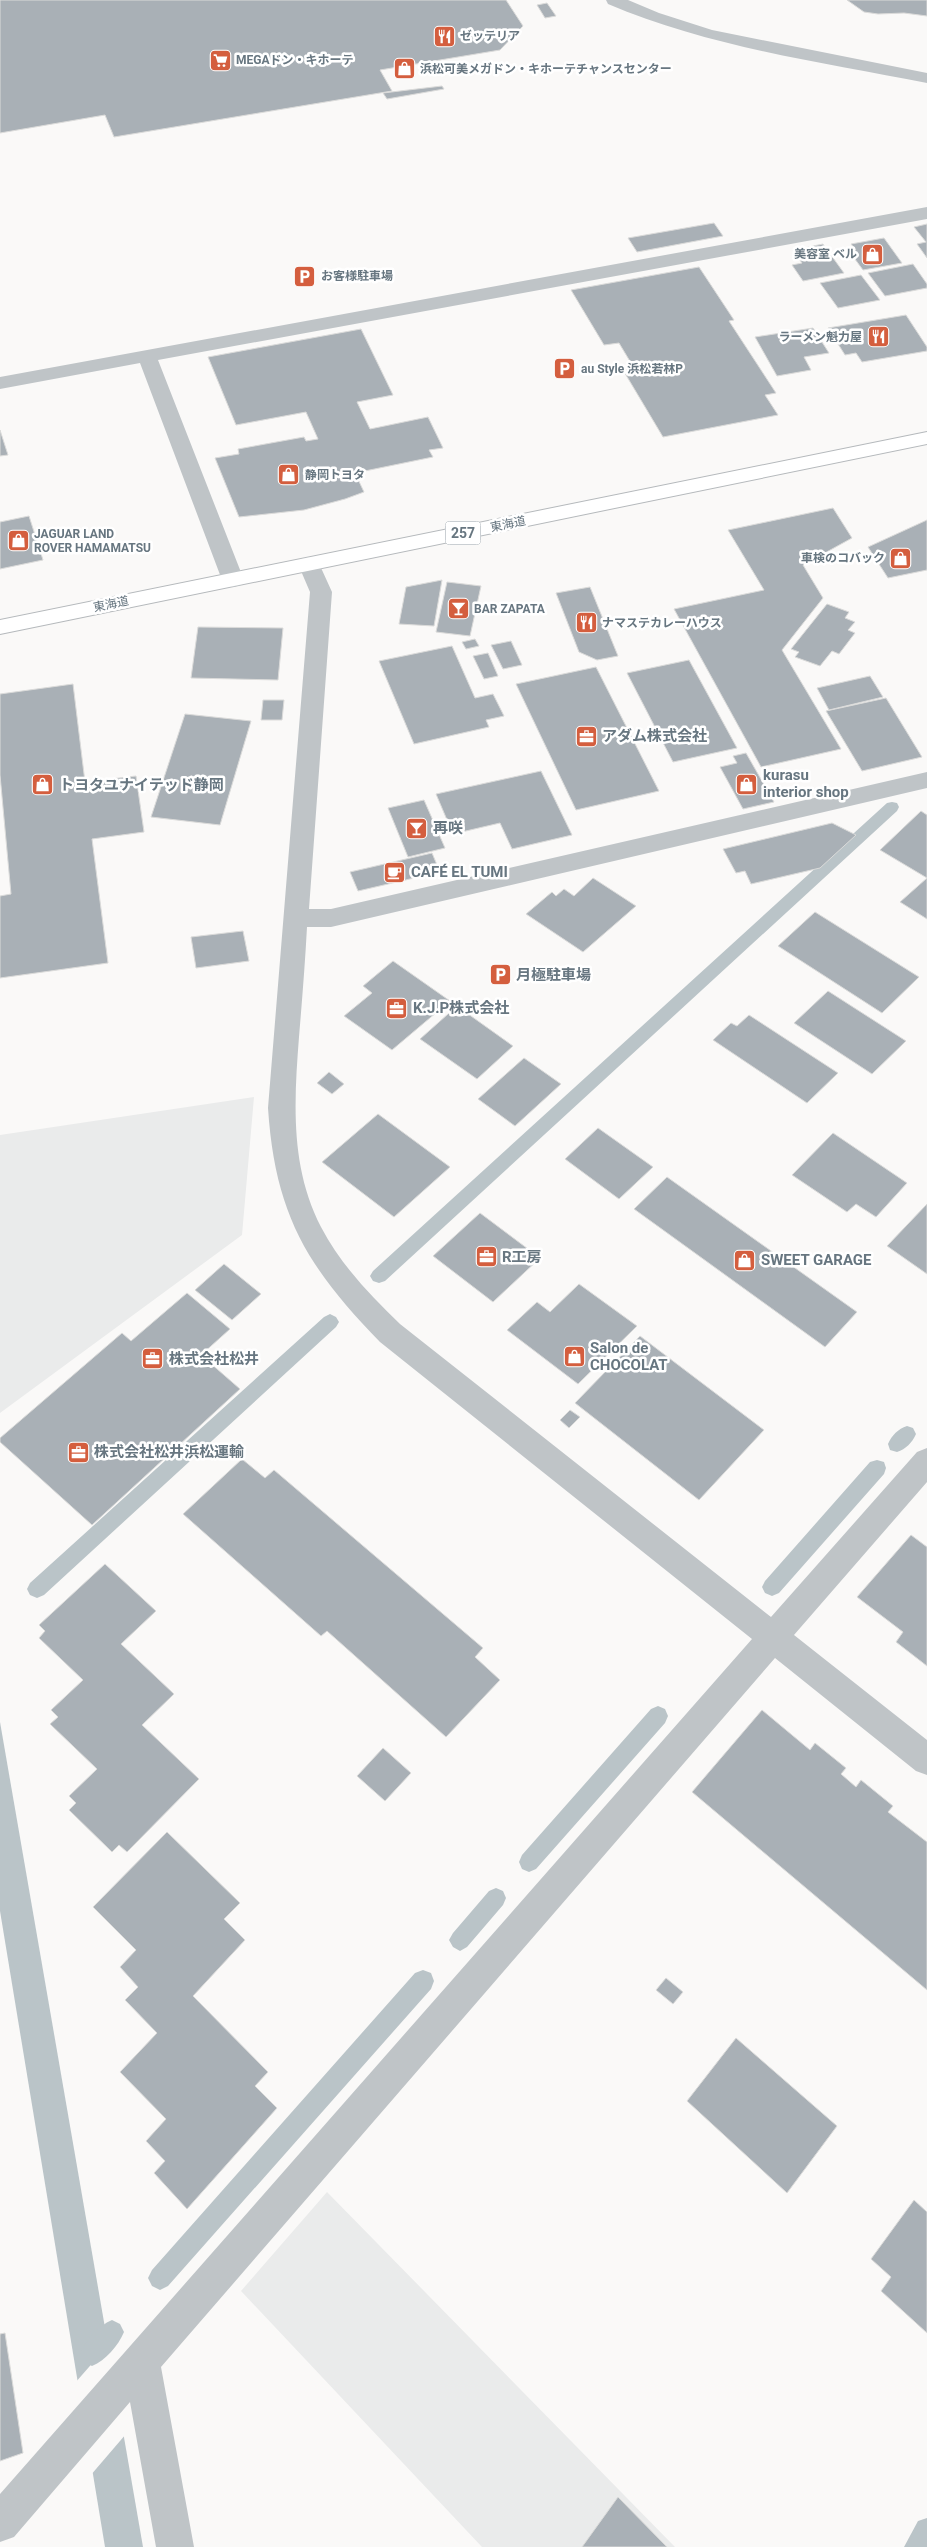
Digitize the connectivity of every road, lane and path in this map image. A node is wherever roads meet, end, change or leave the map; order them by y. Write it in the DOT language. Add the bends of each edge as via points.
graph roads {
  1 [pos="614,0"];
  2 [pos="927,78"];
  3 [pos="927,213"];
  4 [pos="147,356"];
  5 [pos="0,383"];
  6 [pos="927,438"];
  7 [pos="310,564"];
  8 [pos="233,580"];
  9 [pos="0,627"];
  10 [pos="927,780"];
  11 [pos="296,918"];
  12 [pos="927,1460"];
  13 [pos="773,1637"];
  14 [pos="927,1760"];
  15 [pos="139,2364"];
  16 [pos="0,2523"];
  17 [pos="175,2547"];
  1 -- 2 [label="street" via="653,17 709,34"];
  3 -- 4 [label="street"];
  4 -- 5 [label="street"];
  4 -- 8 [label="street"];
  6 -- 7 [label="highway, 東海道 / 257"];
  7 -- 8 [label="highway, 東海道 / 257"];
  7 -- 11 [label="street" via="321,592"];
  8 -- 9 [label="highway, 東海道 / 257"];
  10 -- 11 [label="street" via="331,918"];
  11 -- 13 [label="street" via="281,1108 282,1142 288,1176 299,1209 314,1243 335,1275 360,1305 390,1333"];
  12 -- 13 [label="street"];
  13 -- 14 [label="street"];
  13 -- 15 [label="street"];
  15 -- 16 [label="street"];
  15 -- 17 [label="street"];
}
